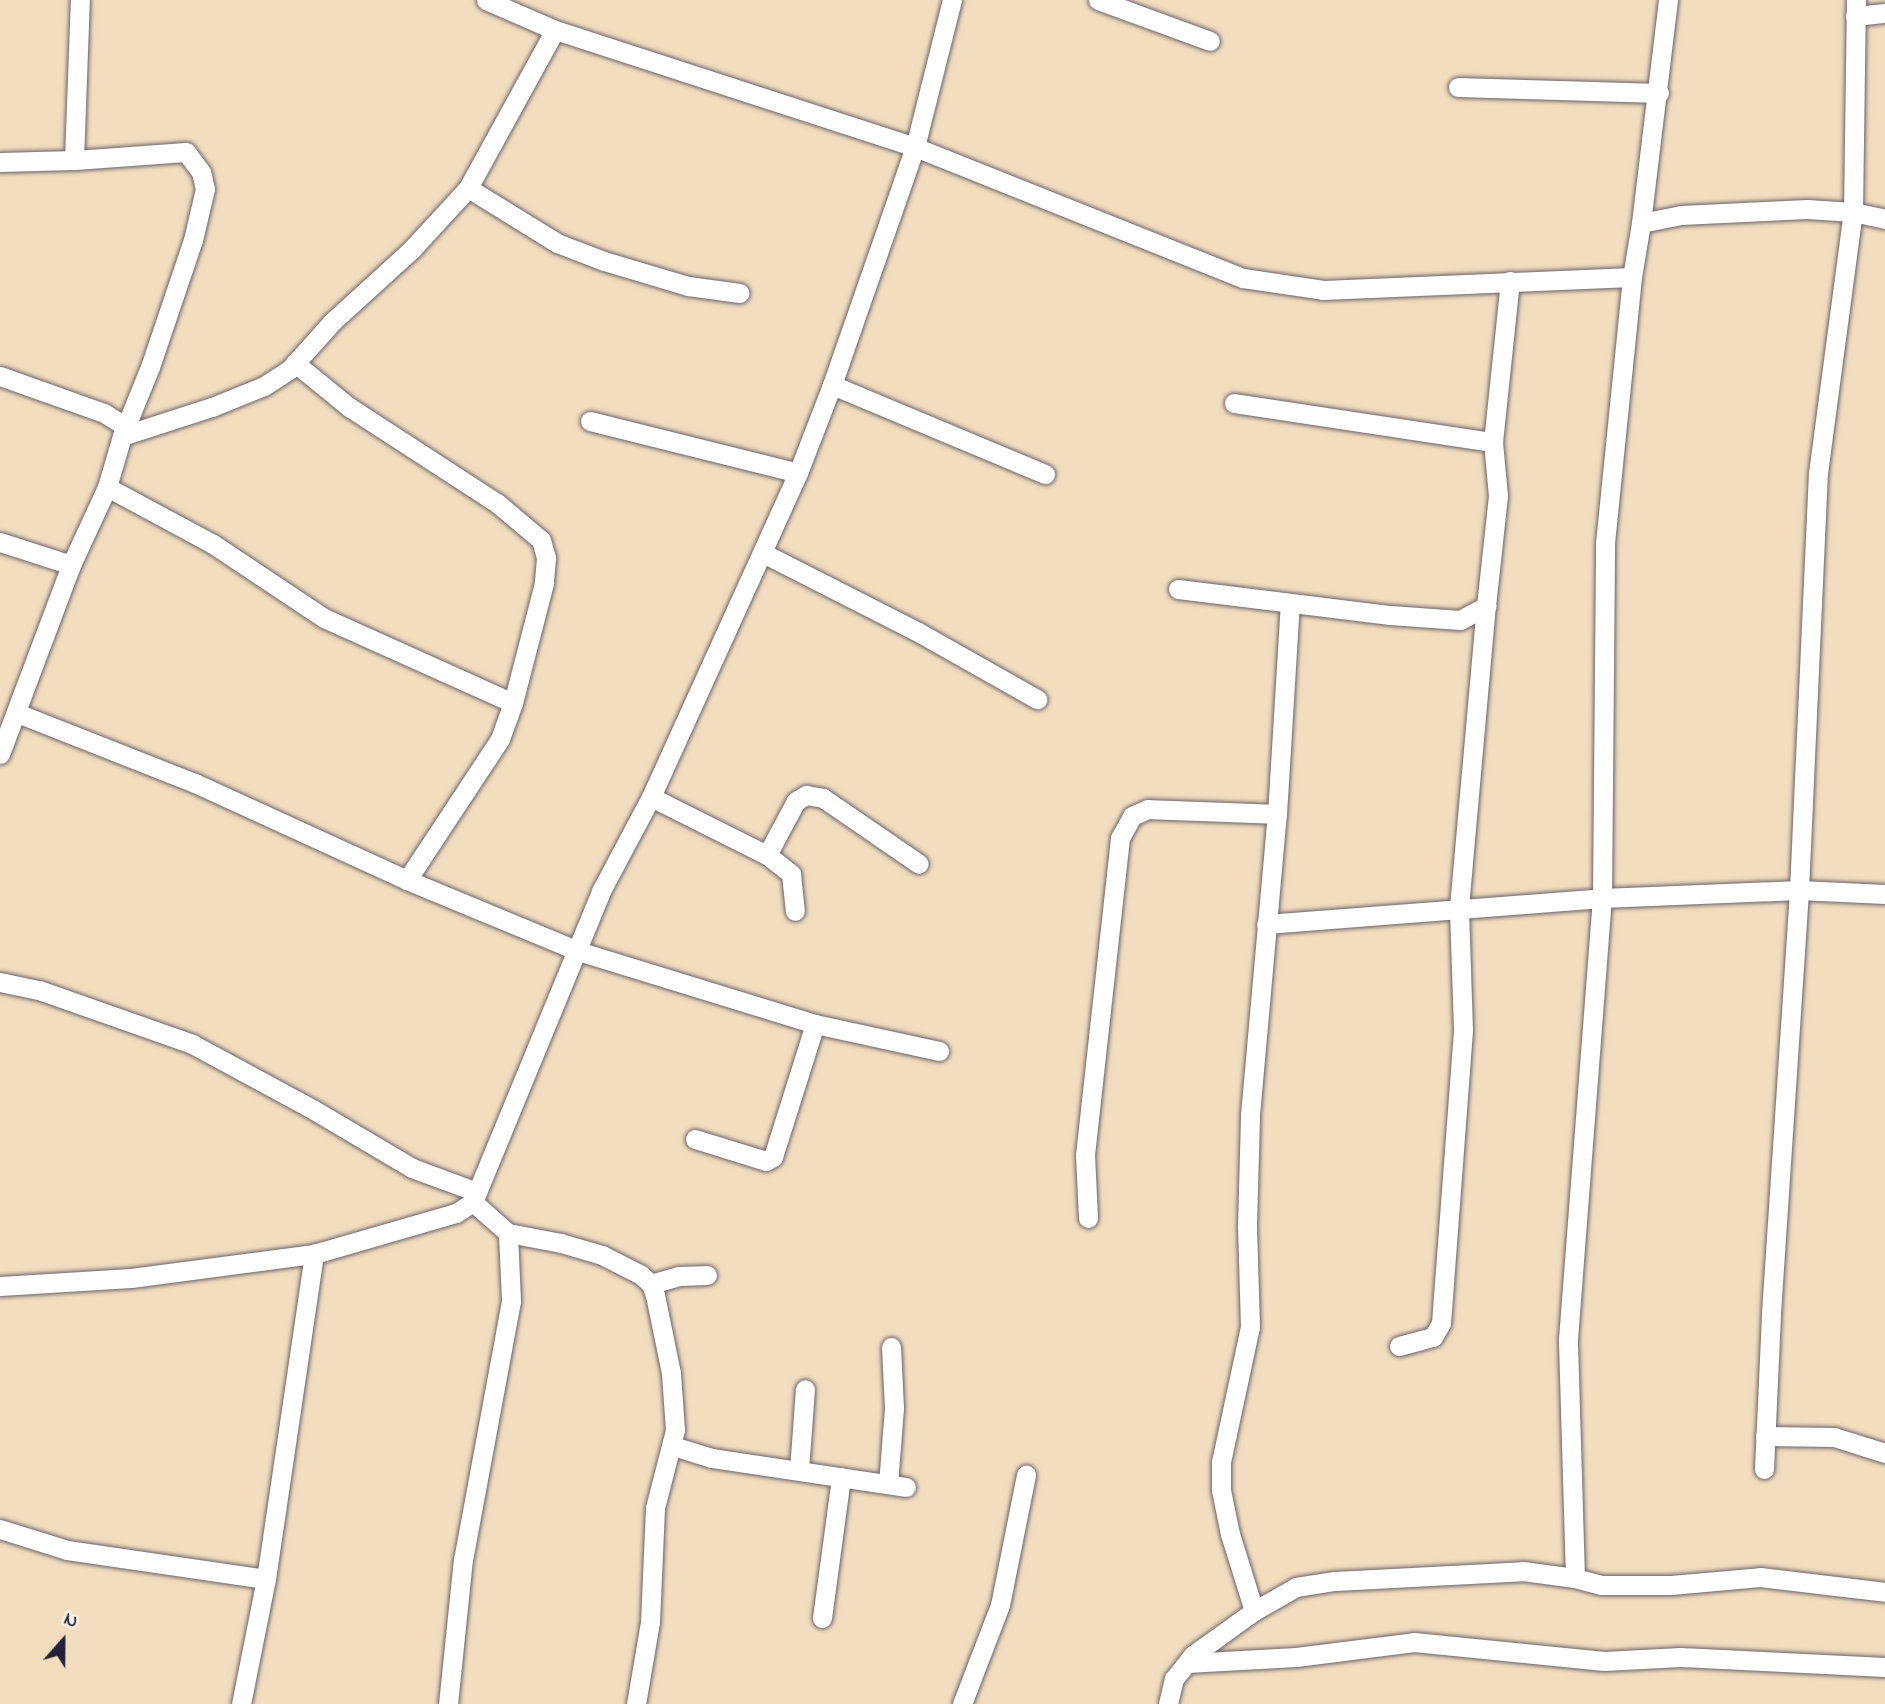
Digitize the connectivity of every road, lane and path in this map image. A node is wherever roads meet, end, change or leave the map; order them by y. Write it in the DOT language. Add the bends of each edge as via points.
graph roads {
  1 [pos="80,0"];
  2 [pos="486,0"];
  3 [pos="952,0"];
  4 [pos="1098,0"];
  5 [pos="1668,0"];
  6 [pos="1856,8"];
  7 [pos="1885,13"];
  8 [pos="555,30"];
  9 [pos="1210,41"];
  10 [pos="1458,87"];
  11 [pos="1659,93"];
  12 [pos="915,147"];
  13 [pos="74,160"];
  14 [pos="0,162"];
  15 [pos="468,188"];
  16 [pos="1853,212"];
  17 [pos="1885,219"];
  18 [pos="1640,223"];
  19 [pos="1632,277"];
  20 [pos="1510,281"];
  21 [pos="740,293"];
  22 [pos="295,363"];
  23 [pos="0,376"];
  24 [pos="832,385"];
  25 [pos="1234,403"];
  26 [pos="590,421"];
  27 [pos="124,432"];
  28 [pos="1493,442"];
  29 [pos="798,473"];
  30 [pos="1045,474"];
  31 [pos="107,487"];
  32 [pos="0,541"];
  33 [pos="762,553"];
  34 [pos="71,565"];
  35 [pos="1178,589"];
  36 [pos="1290,603"];
  37 [pos="1486,606"];
  38 [pos="1037,698"];
  39 [pos="513,703"];
  40 [pos="17,713"];
  41 [pos="0,754"];
  42 [pos="651,797"];
  43 [pos="1277,814"];
  44 [pos="766,855"];
  45 [pos="919,864"];
  46 [pos="407,880"];
  47 [pos="1799,890"];
  48 [pos="1885,894"];
  49 [pos="1602,898"];
  50 [pos="1459,907"];
  51 [pos="795,911"];
  52 [pos="1266,923"];
  53 [pos="578,951"];
  54 [pos="0,982"];
  55 [pos="815,1024"];
  56 [pos="939,1051"];
  57 [pos="695,1139"];
  58 [pos="475,1197"];
  59 [pos="1088,1218"];
  60 [pos="508,1233"];
  61 [pos="314,1254"];
  62 [pos="707,1275"];
  63 [pos="651,1284"];
  64 [pos="0,1286"];
  65 [pos="1399,1346"];
  66 [pos="891,1347"];
  67 [pos="805,1389"];
  68 [pos="1765,1436"];
  69 [pos="673,1446"];
  70 [pos="1885,1453"];
  71 [pos="1764,1469"];
  72 [pos="799,1470"];
  73 [pos="1026,1475"];
  74 [pos="842,1477"];
  75 [pos="0,1529"];
  76 [pos="1575,1578"];
  77 [pos="266,1579"];
  78 [pos="1885,1592"];
  79 [pos="1254,1611"];
  80 [pos="822,1618"];
  81 [pos="1187,1663"];
  82 [pos="1885,1667"];
  83 [pos="240,1704"];
  84 [pos="448,1704"];
  85 [pos="636,1704"];
  86 [pos="962,1704"];
  87 [pos="1168,1704"];
  1 -- 13 [label="street"];
  2 -- 8 [label="street"];
  3 -- 12 [label="street"];
  4 -- 9 [label="street"];
  5 -- 11 [label="street"];
  6 -- 7 [label="street"];
  6 -- 16 [label="street"];
  8 -- 12 [label="street"];
  8 -- 15 [label="street"];
  10 -- 11 [label="street"];
  11 -- 18 [label="street"];
  12 -- 20 [label="street" via="1243,278 1323,290"];
  12 -- 24 [label="street"];
  13 -- 14 [label="street"];
  13 -- 27 [label="street" via="186,152 201,172 205,189 194,240"];
  15 -- 21 [label="street" via="558,243 604,261 688,286"];
  15 -- 22 [label="street"];
  16 -- 17 [label="street"];
  16 -- 18 [label="street" via="1730,212"];
  16 -- 47 [label="street" via="1818,473"];
  18 -- 19 [label="street"];
  19 -- 20 [label="street"];
  19 -- 49 [label="street" via="1605,543"];
  20 -- 28 [label="street"];
  22 -- 27 [label="street" via="264,386 212,407"];
  22 -- 39 [label="street" via="349,407 497,503 541,540 546,558 544,583"];
  23 -- 27 [label="street" via="104,414"];
  24 -- 29 [label="street"];
  24 -- 30 [label="street"];
  25 -- 28 [label="street"];
  26 -- 29 [label="street"];
  27 -- 31 [label="street"];
  28 -- 37 [label="street" via="1498,496"];
  29 -- 33 [label="street"];
  31 -- 34 [label="street"];
  31 -- 39 [label="street" via="213,544 324,618"];
  32 -- 34 [label="street"];
  33 -- 38 [label="street"];
  33 -- 42 [label="street"];
  34 -- 40 [label="street"];
  35 -- 36 [label="street"];
  36 -- 37 [label="street" via="1460,620"];
  36 -- 43 [label="street"];
  37 -- 50 [label="street"];
  39 -- 46 [label="street" via="500,739"];
  40 -- 41 [label="street"];
  40 -- 46 [label="street" via="195,783"];
  42 -- 44 [label="street"];
  42 -- 53 [label="street" via="601,891"];
  43 -- 52 [label="street"];
  43 -- 59 [label="street" via="1149,809 1132,816 1121,838 1085,1155"];
  44 -- 45 [label="street" via="796,801 806,795 823,798"];
  44 -- 51 [label="street" via="791,874"];
  46 -- 53 [label="street"];
  47 -- 48 [label="street"];
  47 -- 49 [label="street"];
  47 -- 68 [label="street"];
  49 -- 50 [label="street"];
  49 -- 76 [label="street" via="1568,1339"];
  50 -- 52 [label="street"];
  50 -- 65 [label="street" via="1463,1030 1441,1323 1433,1337"];
  52 -- 79 [label="street" via="1250,1115 1250,1327 1221,1462 1230,1534"];
  53 -- 55 [label="street"];
  53 -- 58 [label="street"];
  54 -- 58 [label="street" via="52,994 192,1044 412,1168"];
  55 -- 56 [label="street"];
  55 -- 57 [label="street" via="773,1157 766,1161"];
  58 -- 60 [label="street"];
  58 -- 61 [label="street" via="456,1213"];
  60 -- 63 [label="street" via="602,1255"];
  60 -- 84 [label="street" via="511,1300 463,1560"];
  61 -- 64 [label="street" via="131,1278"];
  61 -- 77 [label="street"];
  62 -- 63 [label="street"];
  63 -- 69 [label="street" via="671,1373"];
  66 -- 74 [label="street" via="897,1485"];
  67 -- 72 [label="street"];
  68 -- 70 [label="street" via="1834,1437"];
  68 -- 71 [label="street"];
  69 -- 72 [label="street" via="712,1458"];
  69 -- 85 [label="street" via="661,1474 655,1508 650,1622"];
  72 -- 74 [label="street"];
  73 -- 86 [label="street" via="1000,1605"];
  74 -- 80 [label="street"];
  75 -- 77 [label="street" via="67,1549"];
  76 -- 78 [label="street" via="1601,1585 1661,1586 1760,1577"];
  76 -- 79 [label="street" via="1523,1571 1335,1581 1296,1587"];
  77 -- 83 [label="street"];
  79 -- 81 [label="street"];
  81 -- 82 [label="street" via="1296,1657 1414,1642 1604,1661 1679,1657"];
  81 -- 87 [label="street" via="1174,1679"];
}
